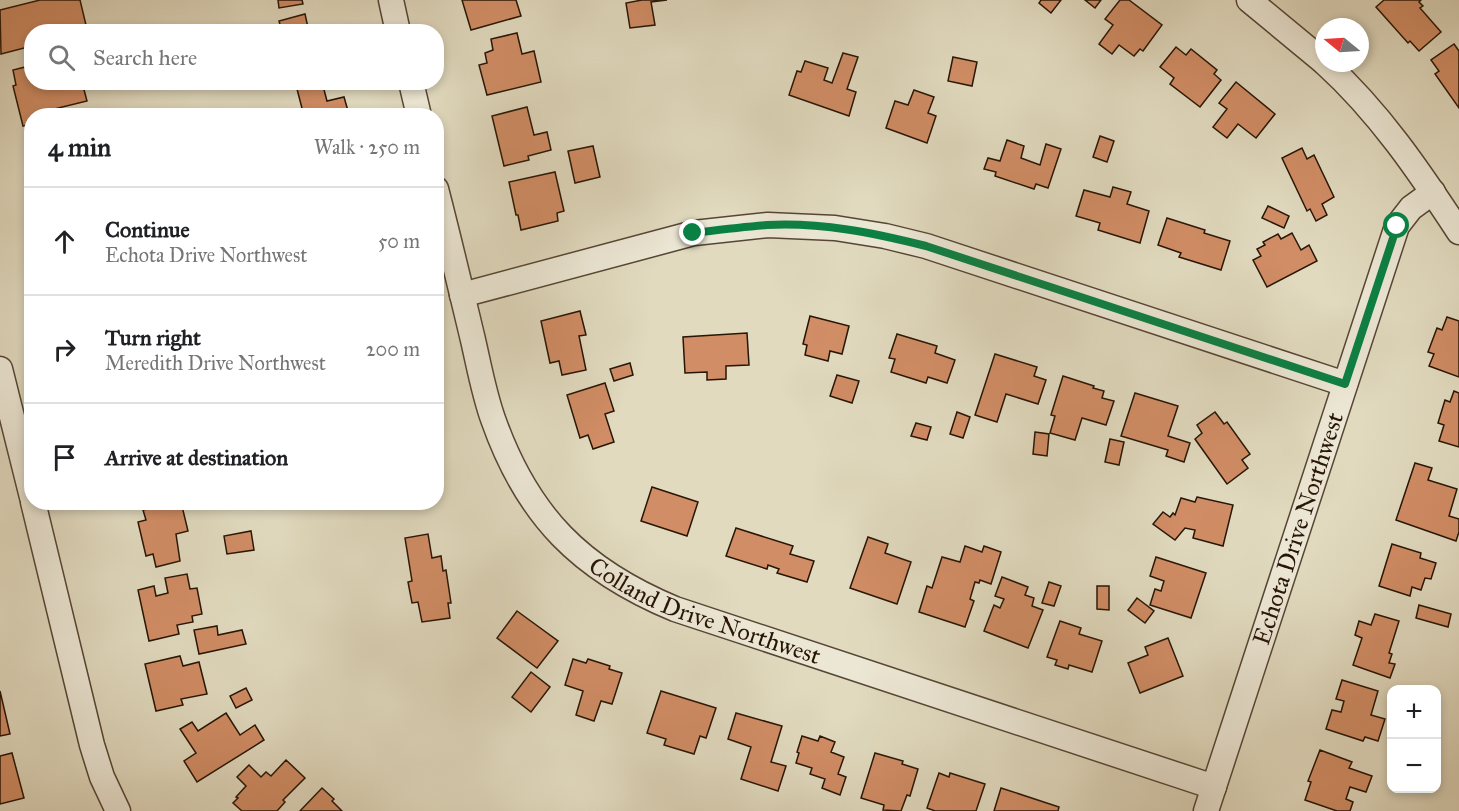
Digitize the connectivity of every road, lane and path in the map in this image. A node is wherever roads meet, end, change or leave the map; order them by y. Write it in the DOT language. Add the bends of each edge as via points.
graph roads {
  1 [pos="390,0"];
  2 [pos="1249,0"];
  3 [pos="396,24"];
  4 [pos="1315,54"];
  5 [pos="1336,72"];
  6 [pos="413,90"];
  7 [pos="416,108"];
  8 [pos="1433,192"];
  9 [pos="444,222"];
  10 [pos="1459,232"];
  11 [pos="462,295"];
  12 [pos="0,369"];
  13 [pos="1345,384"];
  14 [pos="4,402"];
  15 [pos="24,470"];
  16 [pos="35,510"];
  17 [pos="1214,787"];
  18 [pos="118,811"];
  19 [pos="1206,811"];
  1 -- 3 [label="street"];
  2 -- 4 [label="street"];
  5 -- 8 [label="street" via="1376,115"];
  6 -- 7 [label="street"];
  8 -- 10 [label="street"];
  8 -- 13 [label="street, Echota Drive Northwest" via="1411,208 1397,226"];
  9 -- 11 [label="street, Colland Drive Northwest"];
  11 -- 13 [label="street" via="693,233 768,225 836,228 926,246"];
  11 -- 17 [label="street, Colland Drive Northwest" via="492,418 515,473 555,530 612,578 675,609"];
  12 -- 14 [label="street"];
  13 -- 17 [label="street, Echota Drive Northwest"];
  14 -- 15 [label="street"];
  16 -- 18 [label="street" via="92,745"];
  17 -- 19 [label="street, Echota Drive Northwest"];
}
